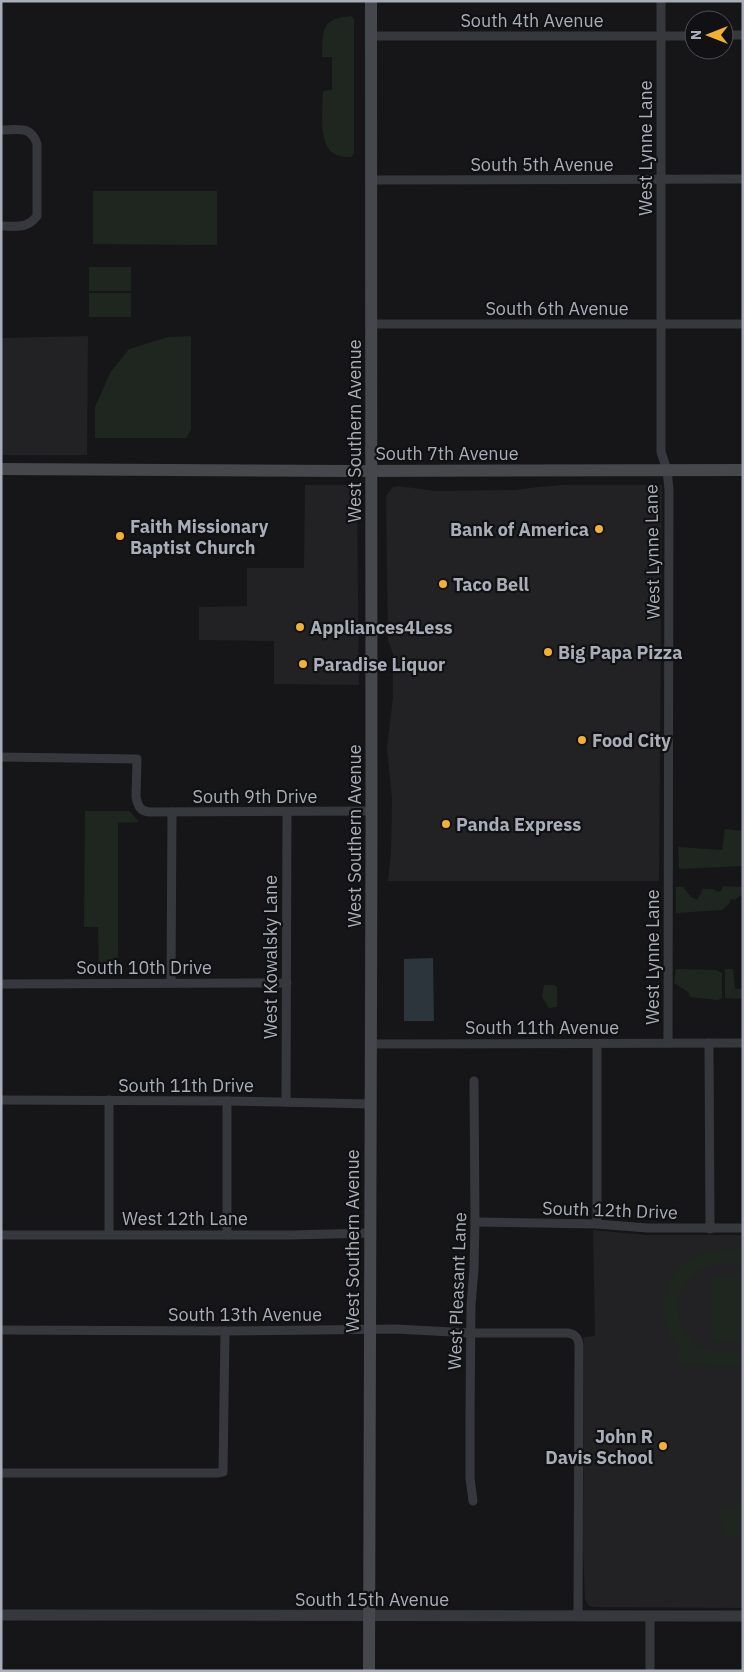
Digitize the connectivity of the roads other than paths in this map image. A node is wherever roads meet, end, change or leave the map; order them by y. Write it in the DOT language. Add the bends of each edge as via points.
graph roads {
  1 [pos="371,1"];
  2 [pos="661,1"];
  3 [pos="371,36"];
  4 [pos="660,36"];
  5 [pos="684,36"];
  6 [pos="1,130"];
  7 [pos="371,180"];
  8 [pos="661,180"];
  9 [pos="743,180"];
  10 [pos="1,226"];
  11 [pos="371,324"];
  12 [pos="743,324"];
  13 [pos="662,325"];
  14 [pos="1,469"];
  15 [pos="667,470"];
  16 [pos="743,470"];
  17 [pos="371,471"];
  18 [pos="1,757"];
  19 [pos="372,811"];
  20 [pos="172,812"];
  21 [pos="287,812"];
  22 [pos="171,983"];
  23 [pos="287,983"];
  24 [pos="1,984"];
  25 [pos="668,1043"];
  26 [pos="710,1043"];
  27 [pos="743,1043"];
  28 [pos="371,1044"];
  29 [pos="597,1044"];
  30 [pos="474,1082"];
  31 [pos="1,1100"];
  32 [pos="109,1100"];
  33 [pos="228,1101"];
  34 [pos="286,1102"];
  35 [pos="370,1104"];
  36 [pos="475,1222"];
  37 [pos="597,1224"];
  38 [pos="743,1228"];
  39 [pos="710,1229"];
  40 [pos="370,1233"];
  41 [pos="109,1234"];
  42 [pos="1,1235"];
  43 [pos="227,1235"];
  44 [pos="369,1329"];
  45 [pos="1,1330"];
  46 [pos="225,1331"];
  47 [pos="471,1333"];
  48 [pos="1,1473"];
  49 [pos="473,1501"];
  50 [pos="1,1615"];
  51 [pos="369,1616"];
  52 [pos="578,1616"];
  53 [pos="650,1616"];
  54 [pos="743,1616"];
  55 [pos="369,1671"];
  56 [pos="650,1671"];
  1 -- 3 [label="main road, West Southern Avenue"];
  2 -- 4 [label="street, West Lynne Lane"];
  3 -- 4 [label="street, South 4th Avenue"];
  3 -- 7 [label="main road, West Southern Avenue"];
  4 -- 5 [label="street, South 4th Avenue"];
  4 -- 8 [label="street, West Lynne Lane"];
  6 -- 10 [label="street" via="25,130 34,136 37,144 37,216 25,226"];
  7 -- 8 [label="street, South 5th Avenue"];
  7 -- 11 [label="main road, West Southern Avenue"];
  8 -- 9 [label="street, South 5th Avenue"];
  8 -- 13 [label="street, West Lynne Lane"];
  11 -- 13 [label="street, South 6th Avenue"];
  11 -- 17 [label="main road, West Southern Avenue"];
  12 -- 13 [label="street, South 6th Avenue"];
  13 -- 15 [label="street, West Lynne Lane" via="661,452"];
  14 -- 17 [label="main road, South 7th Avenue"];
  15 -- 16 [label="main road, South 7th Avenue"];
  15 -- 17 [label="main road, South 7th Avenue"];
  15 -- 25 [label="street, West Lynne Lane"];
  17 -- 19 [label="main road, West Southern Avenue"];
  18 -- 20 [label="street, South 9th Drive" via="137,759 136,798 139,808 144,812"];
  19 -- 21 [label="street, South 9th Drive"];
  19 -- 28 [label="main road, West Southern Avenue"];
  20 -- 21 [label="street, South 9th Drive"];
  20 -- 22 [label="street"];
  21 -- 23 [label="street, West Kowalsky Lane"];
  22 -- 23 [label="street, South 10th Drive"];
  22 -- 24 [label="street, South 10th Drive"];
  23 -- 34 [label="street, West Kowalsky Lane"];
  25 -- 26 [label="street, South 11th Avenue"];
  25 -- 29 [label="street, South 11th Avenue"];
  26 -- 27 [label="street, South 11th Avenue"];
  26 -- 39 [label="street"];
  28 -- 29 [label="street, South 11th Avenue"];
  28 -- 35 [label="main road, West Southern Avenue"];
  29 -- 37 [label="street"];
  30 -- 36 [label="street, West Pleasant Lane"];
  31 -- 32 [label="street, South 11th Drive"];
  32 -- 33 [label="street, South 11th Drive"];
  32 -- 41 [label="street"];
  33 -- 34 [label="street, South 11th Drive"];
  33 -- 43 [label="street"];
  34 -- 35 [label="street, South 11th Drive"];
  35 -- 40 [label="main road, West Southern Avenue"];
  36 -- 37 [label="street, South 12th Drive"];
  36 -- 47 [label="street, West Pleasant Lane"];
  37 -- 39 [label="street, South 12th Drive"];
  38 -- 39 [label="street, South 12th Drive"];
  40 -- 43 [label="street, West 12th Lane"];
  40 -- 44 [label="main road, West Southern Avenue"];
  41 -- 42 [label="street, West 12th Lane"];
  41 -- 43 [label="street, West 12th Lane"];
  44 -- 46 [label="street, South 13th Avenue"];
  44 -- 47 [label="street, South 13th Avenue"];
  44 -- 51 [label="main road, West Southern Avenue"];
  45 -- 46 [label="street, South 13th Avenue"];
  46 -- 48 [label="street" via="223,1472"];
  47 -- 49 [label="street, West Pleasant Lane" via="470,1478"];
  47 -- 52 [label="street, South 13th Avenue" via="568,1333 577,1337"];
  50 -- 51 [label="street, South 15th Avenue"];
  51 -- 52 [label="street, South 15th Avenue"];
  51 -- 55 [label="main road, West Southern Avenue"];
  52 -- 53 [label="street, South 15th Avenue"];
  53 -- 54 [label="street, South 15th Avenue"];
  53 -- 56 [label="street"];
}
